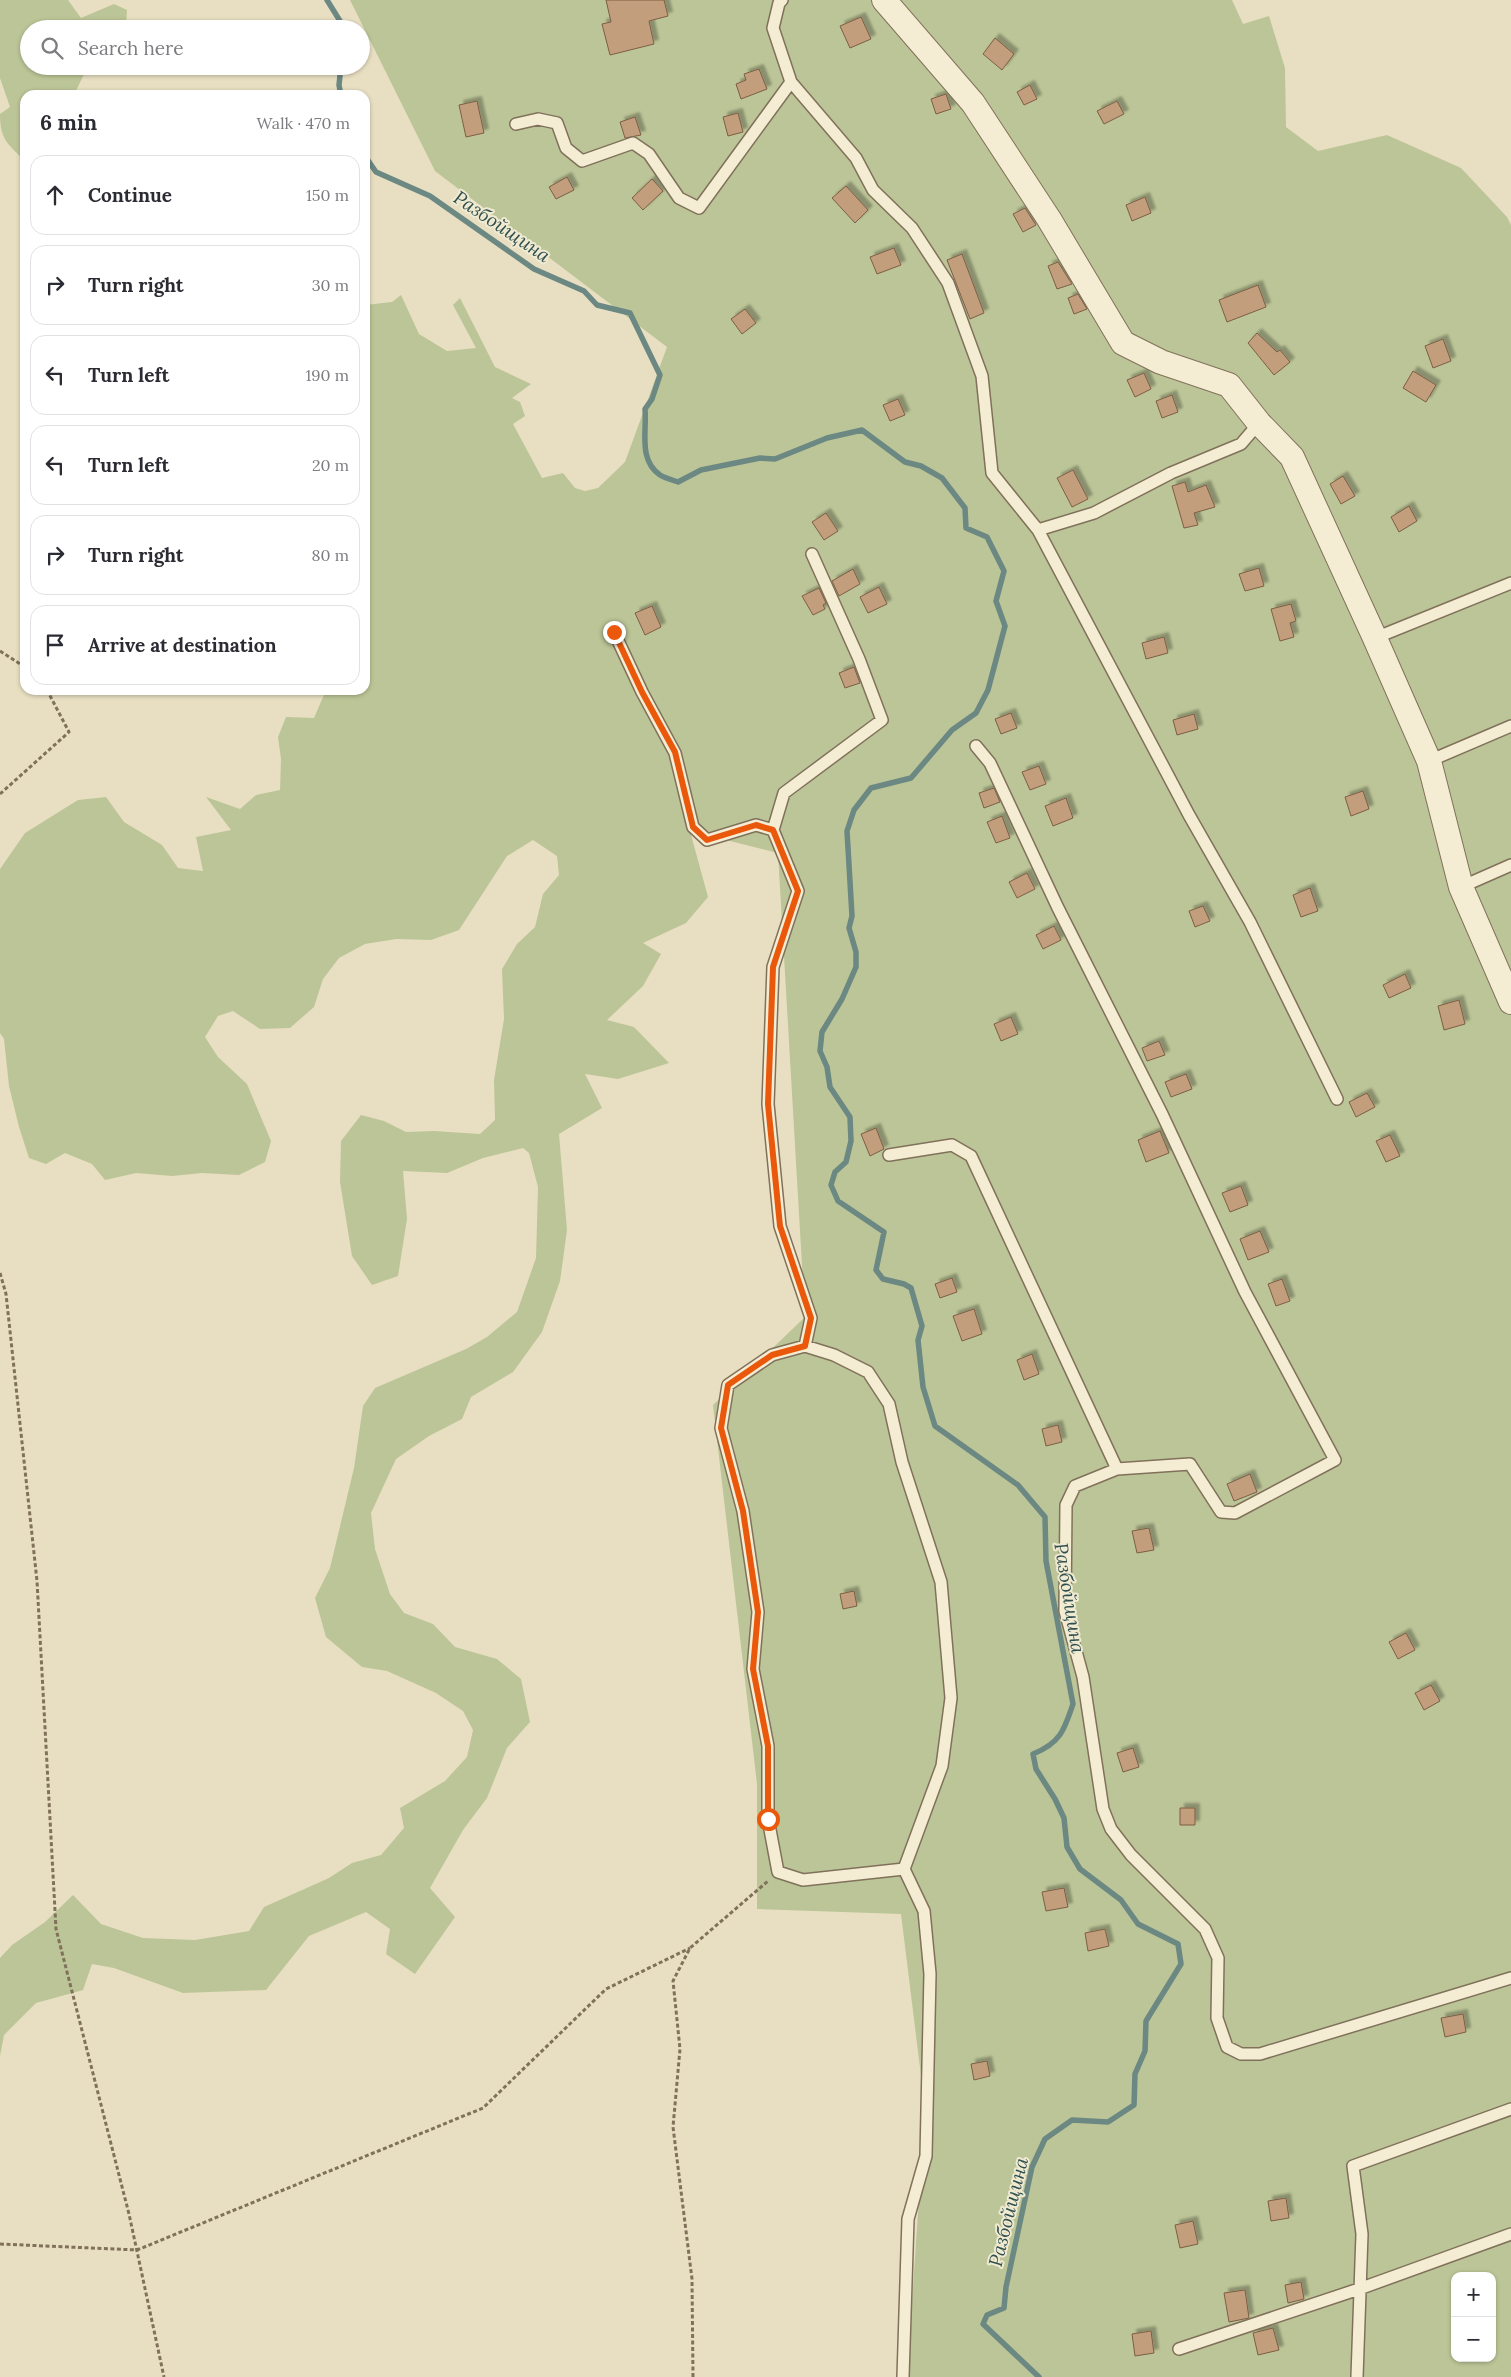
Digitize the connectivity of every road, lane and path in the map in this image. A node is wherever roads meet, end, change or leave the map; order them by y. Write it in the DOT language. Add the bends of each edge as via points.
graph roads {
  1 [pos="782,0"];
  2 [pos="884,0"];
  3 [pos="791,82"];
  4 [pos="516,124"];
  5 [pos="1258,423"];
  6 [pos="1038,530"];
  7 [pos="812,554"];
  8 [pos="1511,583"];
  9 [pos="614,632"];
  10 [pos="1375,638"];
  11 [pos="0,651"];
  12 [pos="20,664"];
  13 [pos="50,695"];
  14 [pos="1511,726"];
  15 [pos="976,746"];
  16 [pos="1429,761"];
  17 [pos="0,794"];
  18 [pos="773,830"];
  19 [pos="1511,865"];
  20 [pos="1461,887"];
  21 [pos="1511,1002"];
  22 [pos="1337,1099"];
  23 [pos="889,1155"];
  24 [pos="0,1274"];
  25 [pos="805,1346"];
  26 [pos="1117,1469"];
  27 [pos="904,1869"];
  28 [pos="778,1872"];
  29 [pos="690,1948"];
  30 [pos="1511,1978"];
  31 [pos="1511,2109"];
  32 [pos="1511,2234"];
  33 [pos="0,2244"];
  34 [pos="137,2250"];
  35 [pos="1359,2289"];
  36 [pos="1179,2349"];
  37 [pos="164,2377"];
  38 [pos="693,2377"];
  39 [pos="903,2377"];
  40 [pos="1357,2377"];
  1 -- 3 [label="lane" via="773,28"];
  2 -- 5 [label="street" via="973,103 1123,343 1161,362 1229,385"];
  3 -- 4 [label="lane" via="699,208 679,198 649,154 633,144 582,161 566,148 557,122 538,119"];
  3 -- 6 [label="lane" via="856,158 873,190 912,228 948,283 982,376 992,473"];
  5 -- 6 [label="lane" via="1241,444 1171,473 1094,513"];
  5 -- 10 [label="street" via="1292,458"];
  6 -- 22 [label="lane" via="1250,922"];
  7 -- 18 [label="lane" via="859,659 882,720 784,793"];
  8 -- 10 [label="lane"];
  9 -- 18 [label="lane" via="675,752 693,827 707,840 756,825"];
  10 -- 16 [label="street"];
  11 -- 12 [label="path"];
  13 -- 17 [label="path" via="69,732"];
  14 -- 16 [label="lane"];
  15 -- 26 [label="lane" via="990,763 1058,908 1162,1114 1245,1292 1335,1460 1235,1513 1221,1512 1190,1464"];
  16 -- 20 [label="street"];
  18 -- 25 [label="lane" via="798,891 773,967 768,1104 780,1226 811,1318"];
  19 -- 20 [label="lane"];
  20 -- 21 [label="street"];
  23 -- 26 [label="lane" via="952,1144 972,1156"];
  24 -- 34 [label="path" via="6,1294 37,1581 56,1928"];
  25 -- 27 [label="lane" via="834,1355 868,1372 888,1404 902,1462 941,1582 951,1698 942,1766"];
  25 -- 28 [label="lane" via="772,1355 728,1385 721,1428 743,1511 758,1612 753,1669 768,1746 768,1819"];
  26 -- 30 [label="lane" via="1075,1486 1066,1505 1065,1611 1083,1676 1103,1809 1111,1829 1131,1855 1205,1929 1218,1958 1217,2018 1227,2047 1241,2054 1260,2054"];
  27 -- 28 [label="lane" via="803,1880"];
  27 -- 39 [label="lane" via="924,1911 930,1974 926,2156 908,2220"];
  28 -- 29 [label="path"];
  29 -- 34 [label="path" via="606,1989 483,2108"];
  29 -- 38 [label="path" via="673,1981 680,2049 673,2127 692,2279"];
  31 -- 35 [label="lane" via="1353,2166 1362,2234"];
  32 -- 35 [label="lane"];
  33 -- 34 [label="path"];
  34 -- 37 [label="path"];
  35 -- 36 [label="lane"];
  35 -- 40 [label="lane"];
}
